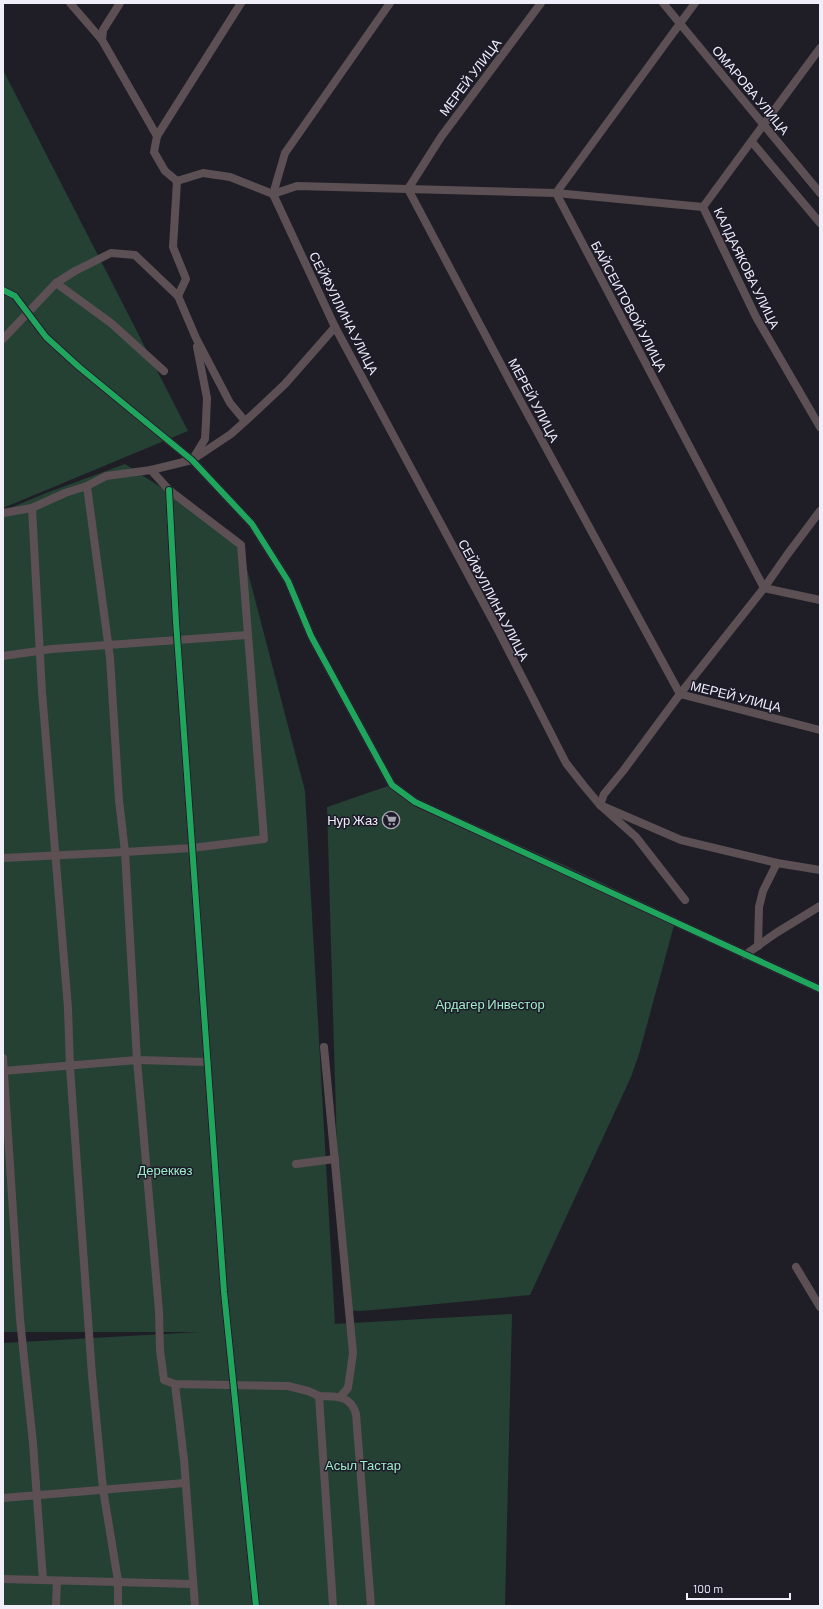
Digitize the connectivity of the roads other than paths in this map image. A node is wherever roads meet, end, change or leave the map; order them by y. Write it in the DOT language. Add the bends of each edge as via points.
graph roads {
  1 [pos="70,3"];
  2 [pos="120,3"];
  3 [pos="241,3"];
  4 [pos="390,3"];
  5 [pos="541,3"];
  6 [pos="663,3"];
  7 [pos="695,3"];
  8 [pos="680,24"];
  9 [pos="102,40"];
  10 [pos="820,48"];
  11 [pos="764,124"];
  12 [pos="157,136"];
  13 [pos="752,142"];
  14 [pos="177,181"];
  15 [pos="408,189"];
  16 [pos="556,193"];
  17 [pos="820,193"];
  18 [pos="272,194"];
  19 [pos="703,207"];
  20 [pos="820,223"];
  21 [pos="56,283"];
  22 [pos="3,290"];
  23 [pos="178,296"];
  24 [pos="28,313"];
  25 [pos="335,327"];
  26 [pos="196,338"];
  27 [pos="3,339"];
  28 [pos="164,371"];
  29 [pos="245,421"];
  30 [pos="820,427"];
  31 [pos="192,460"];
  32 [pos="151,470"];
  33 [pos="87,486"];
  34 [pos="169,490"];
  35 [pos="32,508"];
  36 [pos="820,511"];
  37 [pos="3,513"];
  38 [pos="764,588"];
  39 [pos="820,600"];
  40 [pos="247,635"];
  41 [pos="177,640"];
  42 [pos="108,645"];
  43 [pos="40,651"];
  44 [pos="3,656"];
  45 [pos="680,694"];
  46 [pos="820,730"];
  47 [pos="600,806"];
  48 [pos="192,848"];
  49 [pos="125,852"];
  50 [pos="56,856"];
  51 [pos="3,858"];
  52 [pos="777,863"];
  53 [pos="820,870"];
  54 [pos="685,900"];
  55 [pos="820,906"];
  56 [pos="758,946"];
  57 [pos="745,956"];
  58 [pos="820,989"];
  59 [pos="324,1047"];
  60 [pos="3,1058"];
  61 [pos="138,1060"];
  62 [pos="207,1062"];
  63 [pos="70,1066"];
  64 [pos="4,1071"];
  65 [pos="335,1159"];
  66 [pos="296,1164"];
  67 [pos="796,1267"];
  68 [pos="820,1307"];
  69 [pos="175,1384"];
  70 [pos="234,1386"];
  71 [pos="319,1396"];
  72 [pos="340,1397"];
  73 [pos="185,1483"];
  74 [pos="103,1489"];
  75 [pos="37,1495"];
  76 [pos="3,1498"];
  77 [pos="3,1579"];
  78 [pos="43,1580"];
  79 [pos="57,1581"];
  80 [pos="118,1581"];
  81 [pos="192,1584"];
  82 [pos="56,1606"];
  83 [pos="118,1606"];
  84 [pos="194,1606"];
  85 [pos="256,1606"];
  86 [pos="332,1606"];
  87 [pos="371,1606"];
  1 -- 9 [label="street"];
  2 -- 9 [label="street" via="103,30"];
  3 -- 12 [label="street"];
  4 -- 18 [label="street" via="285,153"];
  5 -- 15 [label="street, МЕРЕЙ УЛИЦА" via="440,136"];
  6 -- 8 [label="street, ОМАРОВА УЛИЦА"];
  7 -- 8 [label="street"];
  8 -- 11 [label="street, ОМАРОВА УЛИЦА"];
  8 -- 16 [label="street"];
  9 -- 12 [label="street"];
  10 -- 11 [label="street, КАЛДАЯКОВА УЛИЦА"];
  11 -- 13 [label="street, КАЛДАЯКОВА УЛИЦА"];
  11 -- 17 [label="street, ОМАРОВА УЛИЦА"];
  12 -- 14 [label="street" via="154,152 165,171"];
  13 -- 19 [label="street, КАЛДАЯКОВА УЛИЦА"];
  13 -- 20 [label="street"];
  14 -- 18 [label="street" via="203,173 230,177"];
  14 -- 23 [label="street" via="173,247 186,279"];
  15 -- 16 [label="street"];
  15 -- 18 [label="street" via="297,186"];
  15 -- 45 [label="street, МЕРЕЙ УЛИЦА"];
  16 -- 19 [label="street"];
  16 -- 38 [label="street, БАЙСЕИТОВОЙ УЛИЦА"];
  18 -- 25 [label="street, СЕЙФУЛЛИНА УЛИЦА"];
  19 -- 30 [label="street, КАЛДАЯКОВА УЛИЦА" via="756,317"];
  21 -- 23 [label="street" via="75,270 111,253 135,255"];
  21 -- 24 [label="street"];
  21 -- 28 [label="street" via="112,323"];
  22 -- 24 [label="street" via="15,296"];
  23 -- 26 [label="street"];
  24 -- 27 [label="street"];
  24 -- 31 [label="street" via="46,337 79,367"];
  25 -- 29 [label="street" via="285,384"];
  25 -- 47 [label="street, СЕЙФУЛЛИНА УЛИЦА" via="498,630 566,763"];
  26 -- 29 [label="street" via="230,403"];
  26 -- 31 [label="street" via="207,398 205,439"];
  29 -- 31 [label="street" via="231,434"];
  31 -- 32 [label="street"];
  31 -- 57 [label="street" via="252,524 288,581 311,636 392,785 415,802"];
  32 -- 33 [label="street" via="106,476"];
  32 -- 34 [label="street"];
  33 -- 35 [label="street"];
  33 -- 42 [label="street"];
  34 -- 40 [label="street" via="241,545"];
  34 -- 41 [label="street"];
  35 -- 37 [label="street"];
  35 -- 43 [label="street"];
  36 -- 38 [label="street"];
  38 -- 39 [label="street"];
  38 -- 45 [label="street"];
  40 -- 41 [label="street"];
  40 -- 48 [label="street" via="264,839"];
  41 -- 42 [label="street"];
  41 -- 48 [label="street"];
  42 -- 43 [label="street"];
  42 -- 49 [label="street"];
  43 -- 44 [label="street"];
  43 -- 50 [label="street"];
  45 -- 46 [label="street, МЕРЕЙ УЛИЦА"];
  45 -- 47 [label="street" via="604,794"];
  47 -- 52 [label="street, СЕЙФУЛЛИНА УЛИЦА" via="681,840"];
  47 -- 54 [label="street" via="636,837"];
  48 -- 49 [label="street"];
  48 -- 62 [label="street"];
  49 -- 50 [label="street"];
  49 -- 61 [label="street"];
  50 -- 51 [label="street"];
  50 -- 63 [label="street"];
  52 -- 53 [label="street, СЕЙФУЛЛИНА УЛИЦА"];
  52 -- 56 [label="street" via="763,891 759,907"];
  55 -- 56 [label="street"];
  56 -- 57 [label="street"];
  57 -- 58 [label="street"];
  59 -- 65 [label="street"];
  60 -- 64 [label="street"];
  61 -- 62 [label="street"];
  61 -- 63 [label="street"];
  61 -- 69 [label="street" via="160,1350 164,1380"];
  62 -- 70 [label="street" via="224,1292"];
  63 -- 64 [label="street"];
  63 -- 74 [label="street" via="92,1375"];
  64 -- 75 [label="street" via="20,1319"];
  65 -- 66 [label="street"];
  65 -- 72 [label="street" via="353,1353 348,1388"];
  67 -- 68 [label="street"];
  69 -- 70 [label="street"];
  69 -- 73 [label="street"];
  70 -- 71 [label="street" via="288,1386"];
  70 -- 85 [label="street"];
  71 -- 72 [label="street"];
  71 -- 86 [label="street"];
  72 -- 87 [label="street" via="350,1402 356,1414"];
  73 -- 74 [label="street"];
  73 -- 81 [label="street"];
  74 -- 75 [label="street"];
  74 -- 80 [label="street"];
  75 -- 76 [label="street"];
  75 -- 78 [label="street"];
  77 -- 78 [label="street"];
  78 -- 79 [label="street"];
  79 -- 80 [label="street"];
  79 -- 82 [label="street"];
  80 -- 81 [label="street"];
  80 -- 83 [label="street"];
  81 -- 84 [label="street"];
}
